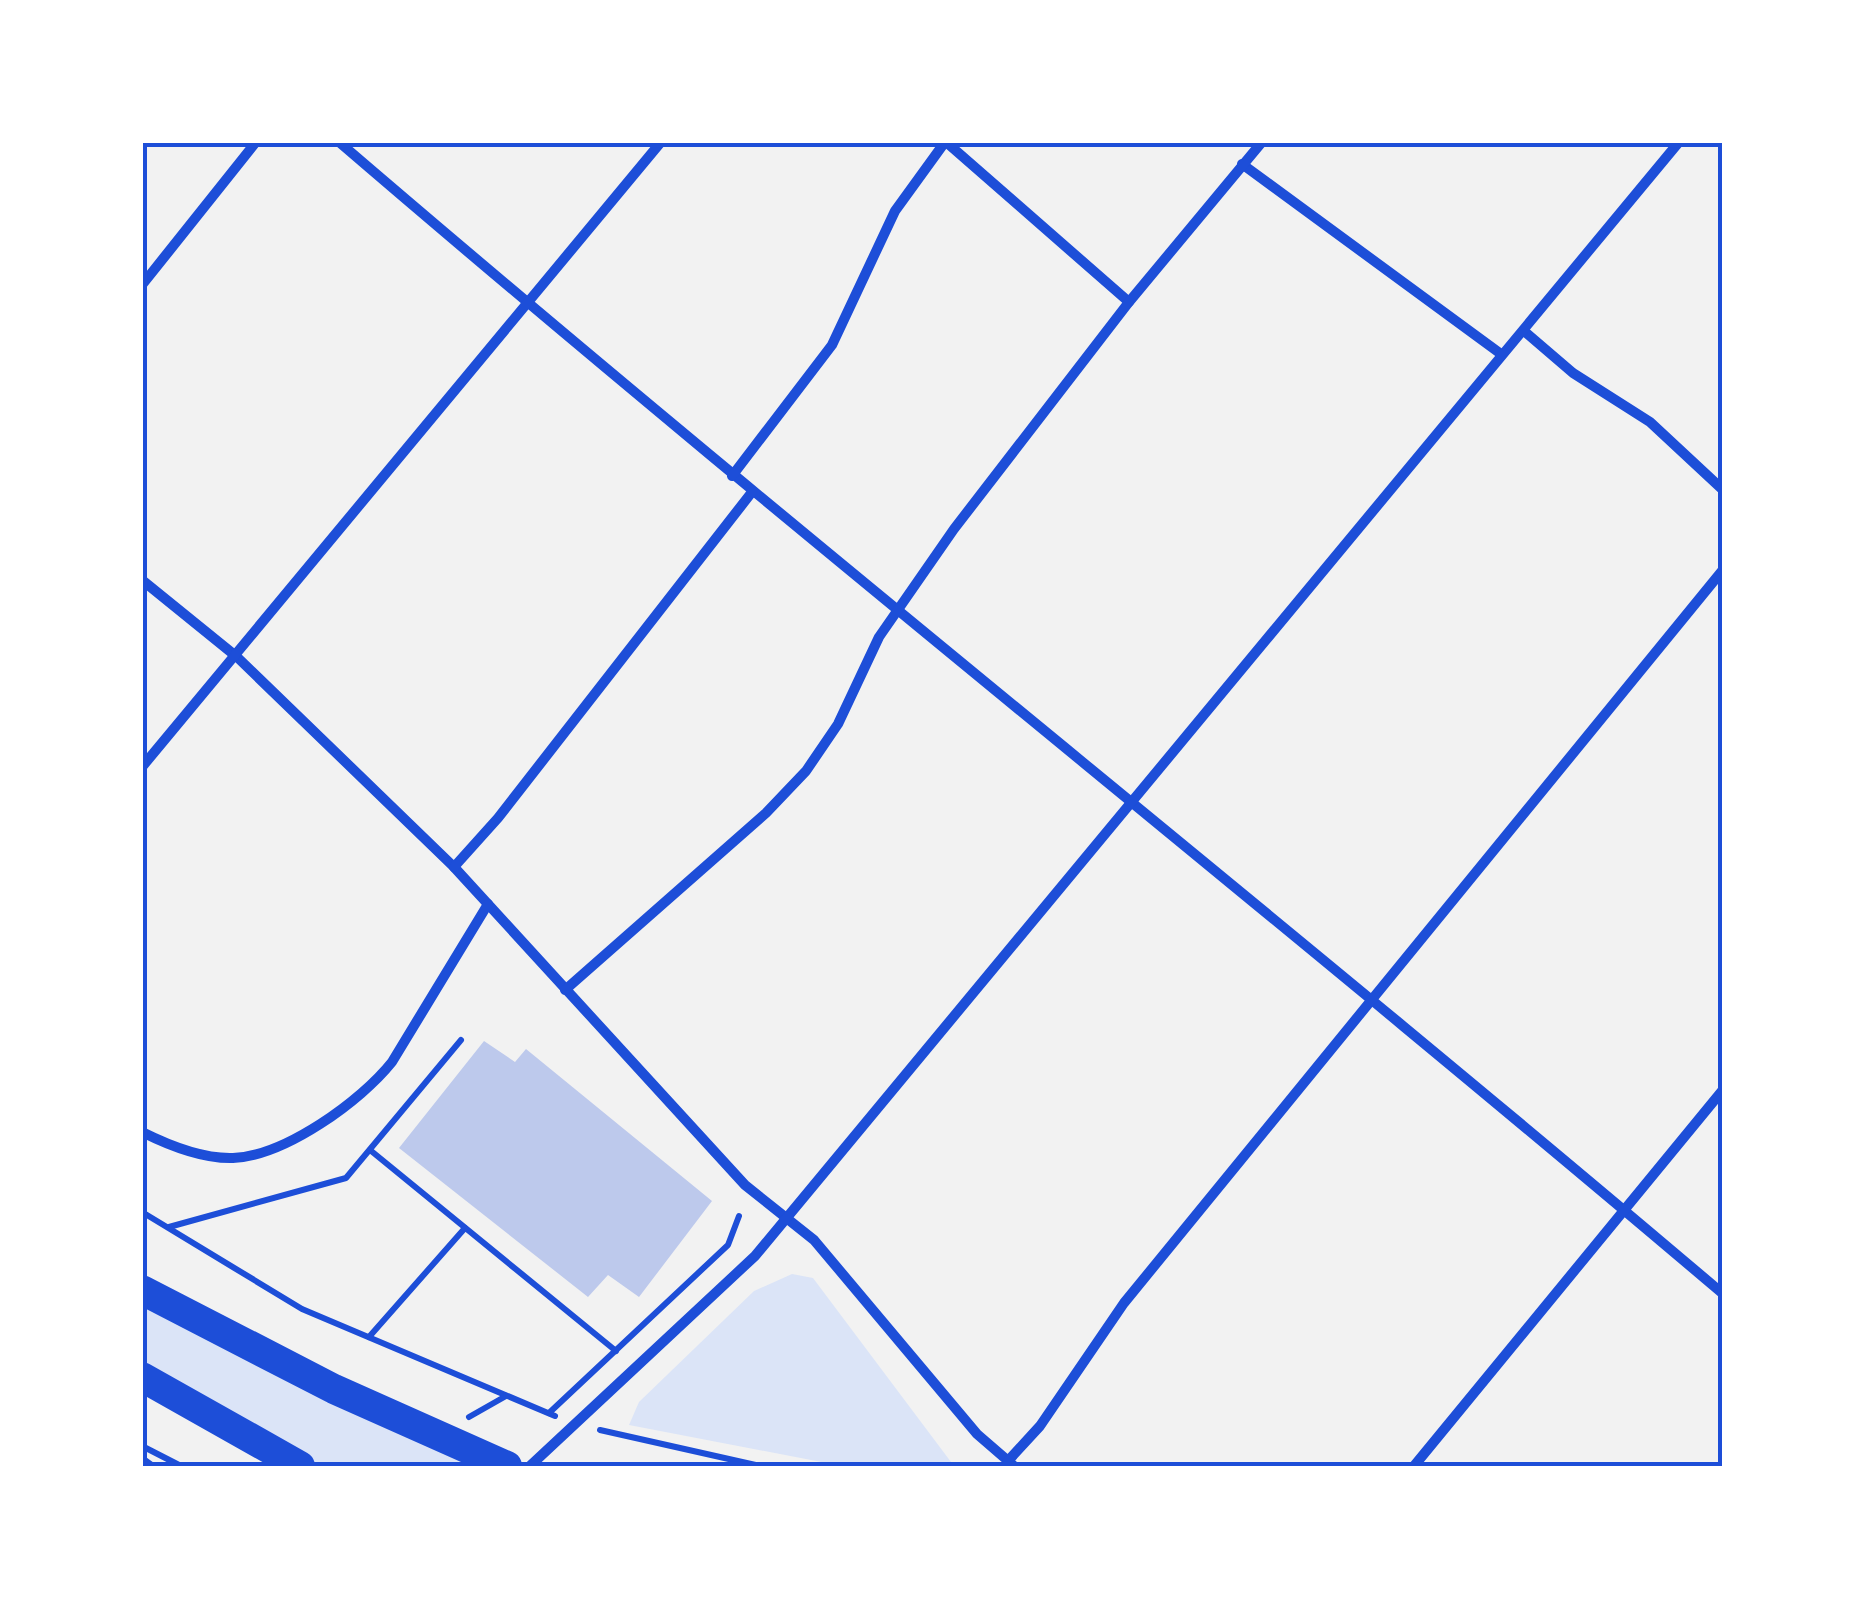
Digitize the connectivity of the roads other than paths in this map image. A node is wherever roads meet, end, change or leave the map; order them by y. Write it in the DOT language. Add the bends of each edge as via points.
graph roads {
  1 [pos="256,142"];
  2 [pos="339,142"];
  3 [pos="661,142"];
  4 [pos="946,142"];
  5 [pos="1262,142"];
  6 [pos="1680,142"];
  7 [pos="1242,164"];
  8 [pos="142,285"];
  9 [pos="1130,302"];
  10 [pos="527,304"];
  11 [pos="1524,330"];
  12 [pos="1501,354"];
  13 [pos="732,476"];
  14 [pos="1722,488"];
  15 [pos="752,492"];
  16 [pos="1722,571"];
  17 [pos="142,580"];
  18 [pos="898,608"];
  19 [pos="237,657"];
  20 [pos="142,768"];
  21 [pos="1132,800"];
  22 [pos="454,867"];
  23 [pos="488,904"];
  24 [pos="565,990"];
  25 [pos="1374,999"];
  26 [pos="1722,1090"];
  27 [pos="142,1132"];
  28 [pos="1624,1210"];
  29 [pos="788,1216"];
  30 [pos="142,1290"];
  31 [pos="1722,1293"];
  32 [pos="142,1377"];
  33 [pos="1010,1464"];
  34 [pos="300,1466"];
  35 [pos="507,1466"];
  36 [pos="530,1466"];
  37 [pos="1414,1466"];
  1 -- 8 [label="street"];
  2 -- 10 [label="street"];
  3 -- 10 [label="street"];
  4 -- 9 [label="street"];
  4 -- 13 [label="street" via="895,211 832,345"];
  5 -- 7 [label="street"];
  6 -- 11 [label="street"];
  7 -- 9 [label="street"];
  7 -- 12 [label="street"];
  9 -- 18 [label="street"];
  10 -- 13 [label="street"];
  10 -- 19 [label="street"];
  11 -- 12 [label="street"];
  11 -- 14 [label="street" via="1574,373 1650,422"];
  12 -- 21 [label="street"];
  13 -- 15 [label="street"];
  15 -- 18 [label="street"];
  15 -- 22 [label="street"];
  16 -- 25 [label="street"];
  17 -- 19 [label="street"];
  18 -- 21 [label="street"];
  18 -- 24 [label="street" via="838,724 790,790"];
  19 -- 20 [label="street"];
  19 -- 22 [label="street"];
  21 -- 25 [label="street"];
  21 -- 29 [label="street"];
  22 -- 23 [label="street"];
  23 -- 24 [label="street"];
  23 -- 27 [label="street" via="392,1062 348,1104 274,1146 233,1158"];
  24 -- 29 [label="street" via="744,1184"];
  25 -- 28 [label="street"];
  25 -- 33 [label="street" via="1124,1302"];
  26 -- 28 [label="street"];
  28 -- 31 [label="street"];
  28 -- 37 [label="street"];
  29 -- 33 [label="street"];
  29 -- 36 [label="street" via="754,1256"];
  30 -- 35 [label="highway" via="350,1397"];
  32 -- 34 [label="highway"];
}
